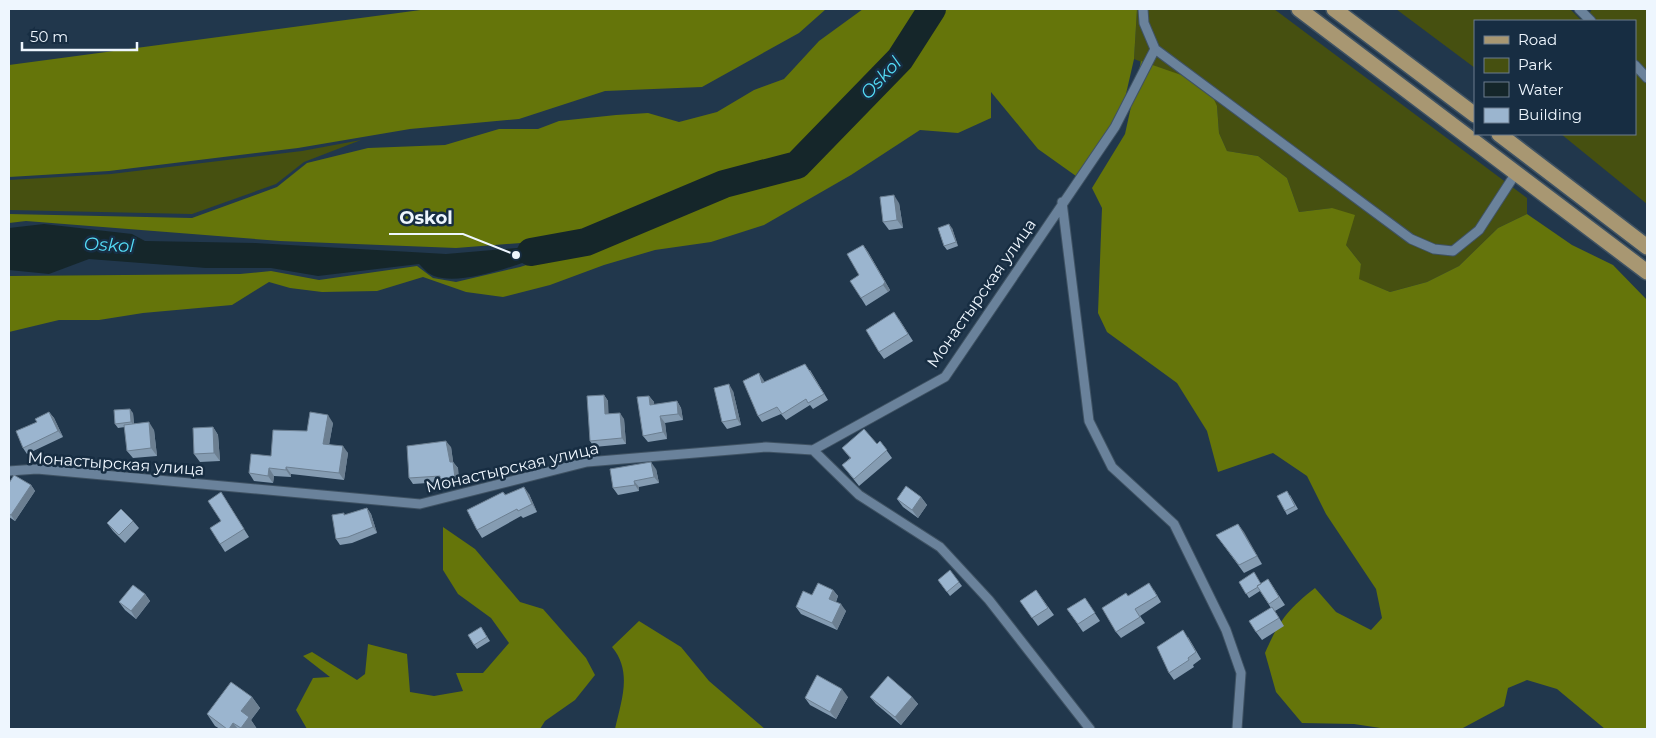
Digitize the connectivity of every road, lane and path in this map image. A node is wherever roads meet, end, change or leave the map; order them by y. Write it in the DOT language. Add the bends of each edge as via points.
graph roads {
  1 [pos="1143,9"];
  2 [pos="1299,9"];
  3 [pos="1334,9"];
  4 [pos="1579,9"];
  5 [pos="1590,20"];
  6 [pos="1155,49"];
  7 [pos="1636,66"];
  8 [pos="1647,78"];
  9 [pos="1474,114"];
  10 [pos="1500,135"];
  11 [pos="1516,173"];
  12 [pos="1062,202"];
  13 [pos="1647,247"];
  14 [pos="1647,272"];
  15 [pos="813,450"];
  16 [pos="9,471"];
  17 [pos="1090,729"];
  18 [pos="1237,729"];
  1 -- 6 [label="lane" via="1144,23"];
  2 -- 11 [label="main road"];
  3 -- 9 [label="main road"];
  4 -- 5 [label="lane"];
  6 -- 11 [label="lane" via="1411,239 1434,249 1453,251 1479,230"];
  6 -- 12 [label="lane, Монастырская улица" via="1116,127"];
  7 -- 8 [label="lane"];
  10 -- 13 [label="main road"];
  11 -- 14 [label="main road"];
  12 -- 15 [label="lane, Монастырская улица" via="945,376"];
  12 -- 18 [label="lane" via="1089,421 1112,468 1174,524 1226,630 1242,673"];
  15 -- 16 [label="lane, Монастырская улица" via="766,446 587,462 420,504 37,469"];
  15 -- 17 [label="lane" via="859,495 940,546 989,600"];
}
